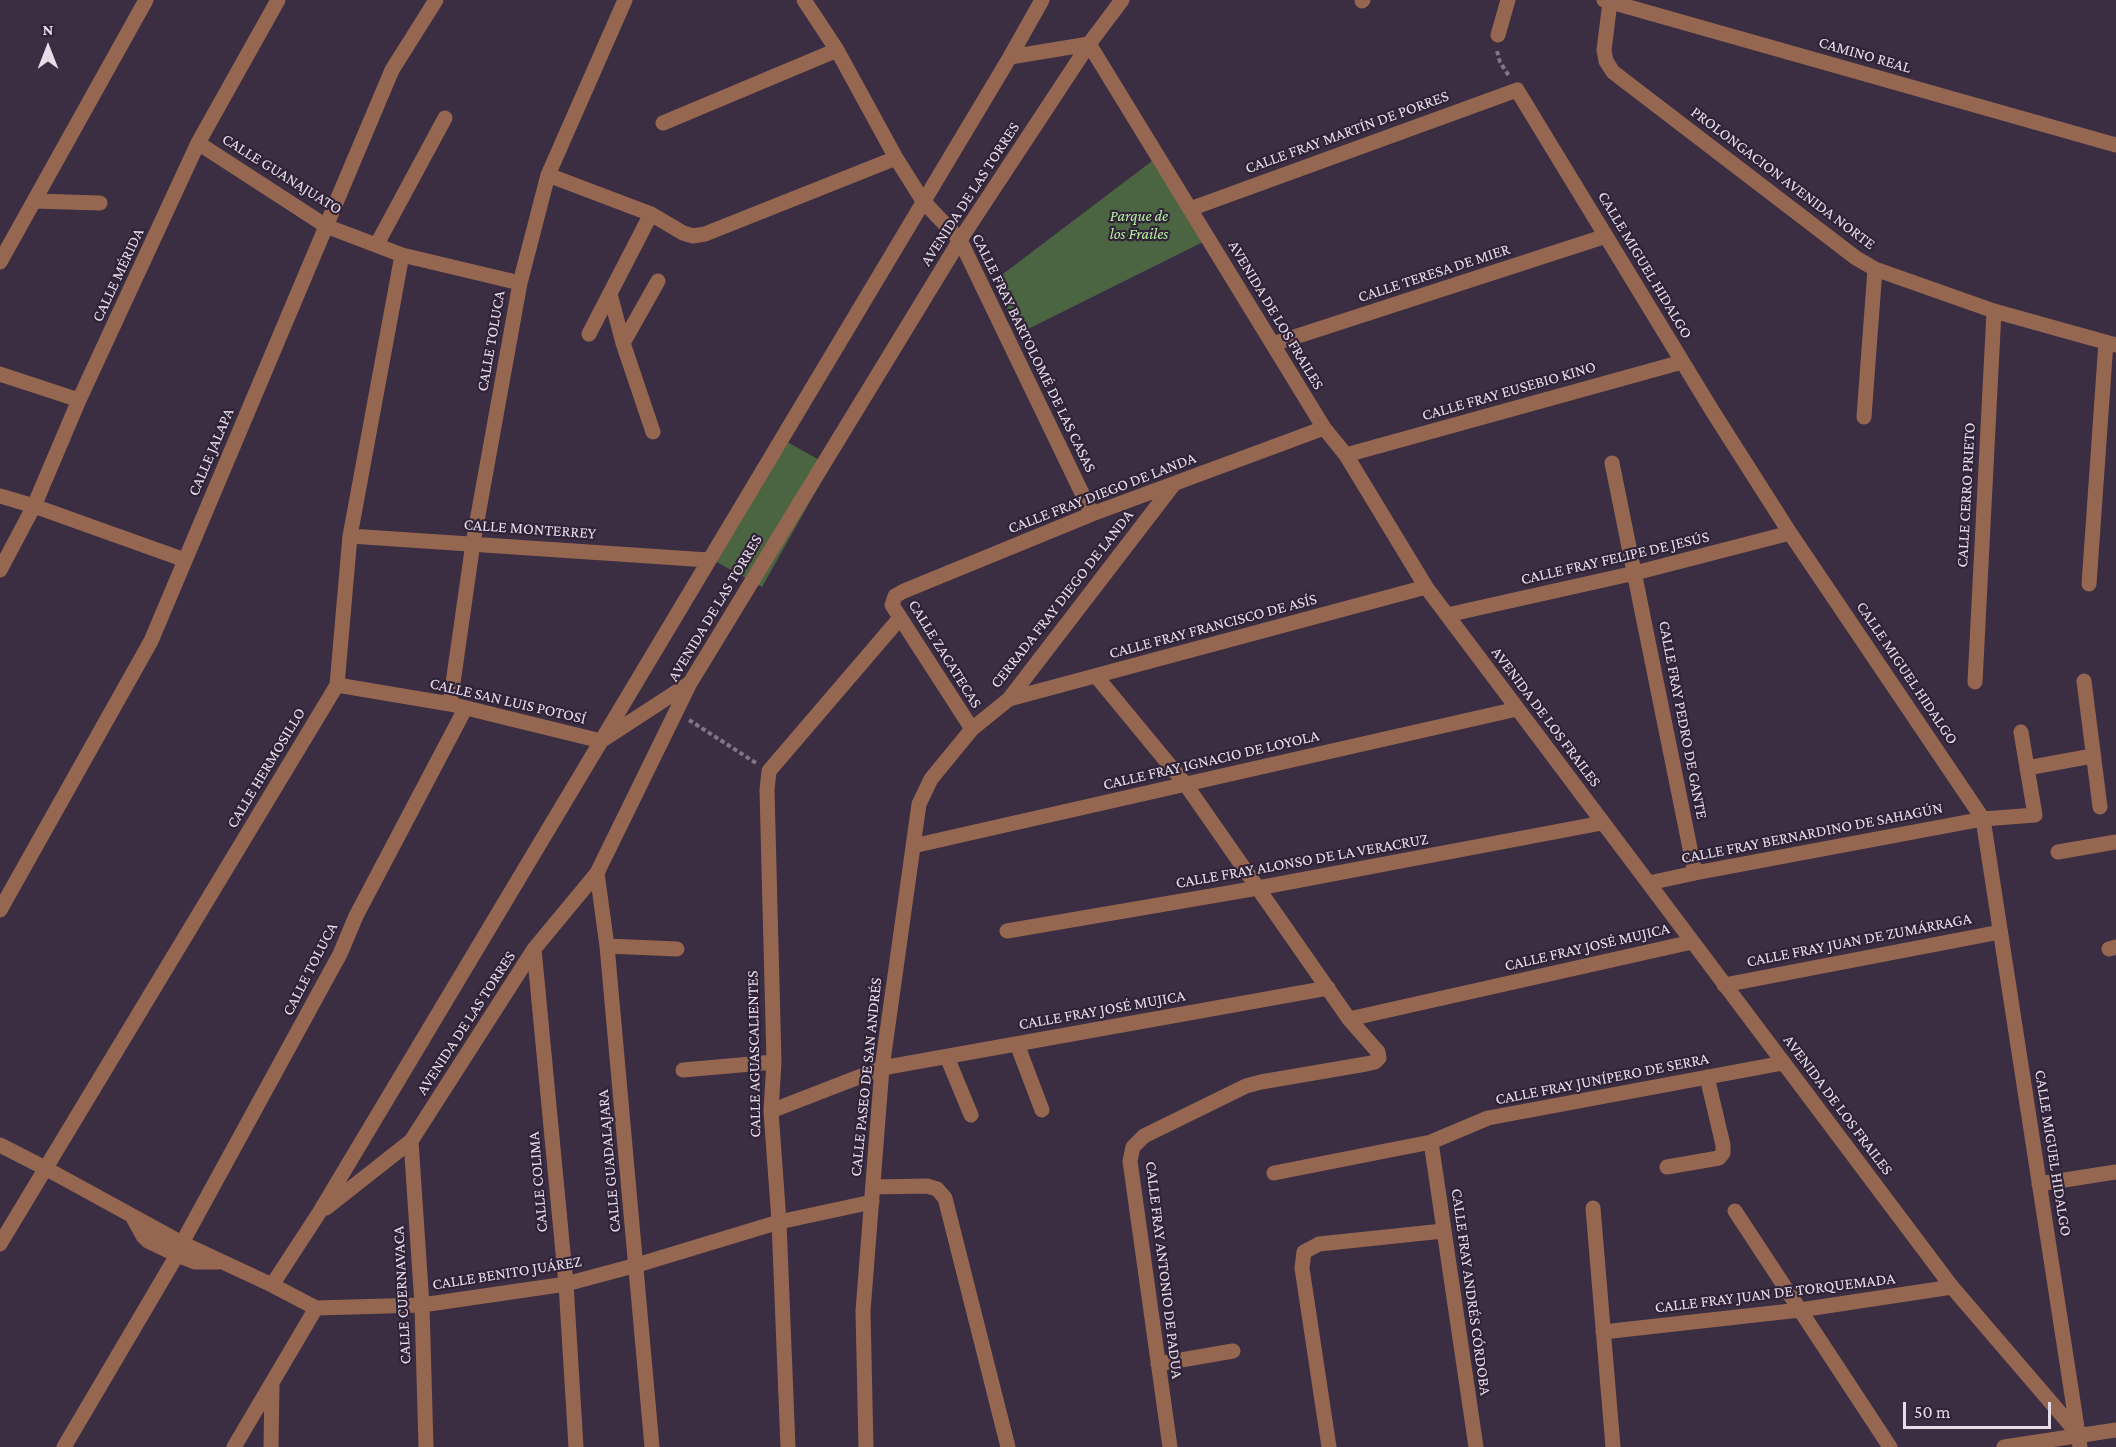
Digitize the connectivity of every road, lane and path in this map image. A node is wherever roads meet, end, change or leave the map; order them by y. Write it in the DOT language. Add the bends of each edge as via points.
graph roads {
  1 [pos="146,0"];
  2 [pos="278,0"];
  3 [pos="436,0"];
  4 [pos="625,0"];
  5 [pos="804,0"];
  6 [pos="1042,0"];
  7 [pos="1122,0"];
  8 [pos="1508,0"];
  9 [pos="1607,1"];
  10 [pos="1498,35"];
  11 [pos="1089,44"];
  12 [pos="837,50"];
  13 [pos="1010,57"];
  14 [pos="1516,90"];
  15 [pos="445,118"];
  16 [pos="663,123"];
  17 [pos="198,143"];
  18 [pos="2116,145"];
  19 [pos="896,158"];
  20 [pos="548,175"];
  21 [pos="34,201"];
  22 [pos="923,201"];
  23 [pos="100,202"];
  24 [pos="1191,209"];
  25 [pos="651,214"];
  26 [pos="326,226"];
  27 [pos="1606,236"];
  28 [pos="960,240"];
  29 [pos="376,244"];
  30 [pos="402,255"];
  31 [pos="0,262"];
  32 [pos="1875,269"];
  33 [pos="658,281"];
  34 [pos="520,283"];
  35 [pos="610,294"];
  36 [pos="1994,311"];
  37 [pos="589,334"];
  38 [pos="623,343"];
  39 [pos="2111,343"];
  40 [pos="1273,344"];
  41 [pos="1682,362"];
  42 [pos="0,374"];
  43 [pos="79,400"];
  44 [pos="1864,417"];
  45 [pos="1324,428"];
  46 [pos="653,432"];
  47 [pos="1346,455"];
  48 [pos="1612,463"];
  49 [pos="1174,484"];
  50 [pos="0,496"];
  51 [pos="34,506"];
  52 [pos="1092,514"];
  53 [pos="1790,533"];
  54 [pos="350,536"];
  55 [pos="473,543"];
  56 [pos="185,560"];
  57 [pos="708,560"];
  58 [pos="0,570"];
  59 [pos="1635,573"];
  60 [pos="2089,584"];
  61 [pos="1426,587"];
  62 [pos="896,596"];
  63 [pos="1447,615"];
  64 [pos="900,618"];
  65 [pos="1096,676"];
  66 [pos="2084,681"];
  67 [pos="1975,682"];
  68 [pos="690,683"];
  69 [pos="338,685"];
  70 [pos="1009,699"];
  71 [pos="450,704"];
  72 [pos="465,709"];
  73 [pos="1517,709"];
  74 [pos="677,712"];
  75 [pos="972,729"];
  76 [pos="2022,732"];
  77 [pos="601,741"];
  78 [pos="2092,756"];
  79 [pos="2027,768"];
  80 [pos="769,771"];
  81 [pos="1186,785"];
  82 [pos="2100,807"];
  83 [pos="1983,819"];
  84 [pos="1602,823"];
  85 [pos="2116,842"];
  86 [pos="913,846"];
  87 [pos="2058,852"];
  88 [pos="597,873"];
  89 [pos="1695,873"];
  90 [pos="1649,883"];
  91 [pos="1258,888"];
  92 [pos="0,910"];
  93 [pos="1007,931"];
  94 [pos="2000,932"];
  95 [pos="1692,942"];
  96 [pos="607,946"];
  97 [pos="534,949"];
  98 [pos="677,949"];
  99 [pos="1724,984"];
  100 [pos="1328,988"];
  101 [pos="1349,1019"];
  102 [pos="1017,1044"];
  103 [pos="947,1056"];
  104 [pos="774,1062"];
  105 [pos="1783,1063"];
  106 [pos="882,1068"];
  107 [pos="683,1070"];
  108 [pos="1707,1077"];
  109 [pos="1042,1110"];
  110 [pos="771,1112"];
  111 [pos="970,1115"];
  112 [pos="411,1141"];
  113 [pos="1431,1142"];
  114 [pos="0,1145"];
  115 [pos="1667,1167"];
  116 [pos="45,1168"];
  117 [pos="2116,1172"];
  118 [pos="1274,1173"];
  119 [pos="2040,1184"];
  120 [pos="872,1195"];
  121 [pos="1593,1208"];
  122 [pos="1735,1211"];
  123 [pos="319,1213"];
  124 [pos="778,1222"];
  125 [pos="1443,1231"];
  126 [pos="0,1244"];
  127 [pos="179,1249"];
  128 [pos="637,1265"];
  129 [pos="566,1284"];
  130 [pos="272,1285"];
  131 [pos="1952,1287"];
  132 [pos="422,1305"];
  133 [pos="316,1308"];
  134 [pos="1800,1310"];
  135 [pos="1603,1332"];
  136 [pos="1233,1351"];
  137 [pos="1158,1364"];
  138 [pos="272,1382"];
  139 [pos="2116,1430"];
  140 [pos="2080,1441"];
  141 [pos="64,1447"];
  142 [pos="234,1447"];
  143 [pos="272,1447"];
  144 [pos="426,1447"];
  145 [pos="576,1447"];
  146 [pos="652,1447"];
  147 [pos="788,1447"];
  148 [pos="866,1447"];
  149 [pos="1008,1447"];
  150 [pos="1170,1447"];
  151 [pos="1329,1447"];
  152 [pos="1476,1447"];
  153 [pos="1613,1447"];
  154 [pos="1890,1447"];
  155 [pos="2004,1447"];
  1 -- 21 [label="street"];
  2 -- 17 [label="street, CALLE MÉRIDA"];
  3 -- 26 [label="street, CALLE JALAPA" via="392,70"];
  4 -- 20 [label="street, CALLE TOLUCA"];
  5 -- 12 [label="street, CALLE FRAY BARTOLOMÉ DE LAS CASAS"];
  6 -- 13 [label="street, AVENIDA DE LAS TORRES"];
  7 -- 11 [label="street, AVENIDA DE LAS TORRES"];
  8 -- 10 [label="street"];
  9 -- 18 [label="street, CAMINO REAL"];
  9 -- 32 [label="street, PROLONGACION AVENIDA NORTE" via="1604,50 1613,72"];
  10 -- 14 [label="path" via="1496,50"];
  11 -- 13 [label="street"];
  11 -- 24 [label="street, AVENIDA DE LOS FRAILES"];
  11 -- 28 [label="street, AVENIDA DE LAS TORRES"];
  12 -- 16 [label="street"];
  12 -- 19 [label="street, CALLE FRAY BARTOLOMÉ DE LAS CASAS"];
  13 -- 22 [label="street, AVENIDA DE LAS TORRES"];
  14 -- 24 [label="street, CALLE FRAY MARTÍN DE PORRES"];
  14 -- 27 [label="street, CALLE MIGUEL HIDALGO"];
  15 -- 29 [label="street"];
  17 -- 26 [label="street, CALLE GUANAJUATO"];
  17 -- 43 [label="street, CALLE MÉRIDA"];
  19 -- 22 [label="street, CALLE FRAY BARTOLOMÉ DE LAS CASAS"];
  19 -- 25 [label="street" via="705,234 683,233"];
  20 -- 25 [label="street"];
  20 -- 34 [label="street, CALLE TOLUCA"];
  21 -- 23 [label="street"];
  21 -- 31 [label="street"];
  22 -- 28 [label="street, CALLE FRAY BARTOLOMÉ DE LAS CASAS"];
  22 -- 57 [label="street, AVENIDA DE LAS TORRES"];
  24 -- 40 [label="street, AVENIDA DE LOS FRAILES"];
  25 -- 35 [label="street"];
  26 -- 29 [label="street, CALLE GUANAJUATO"];
  26 -- 56 [label="street, CALLE JALAPA"];
  27 -- 40 [label="street, CALLE TERESA DE MIER"];
  27 -- 41 [label="street, CALLE MIGUEL HIDALGO"];
  28 -- 52 [label="street, CALLE FRAY BARTOLOMÉ DE LAS CASAS"];
  28 -- 68 [label="street, AVENIDA DE LAS TORRES"];
  29 -- 30 [label="street, CALLE GUANAJUATO"];
  30 -- 34 [label="street, CALLE GUANAJUATO"];
  30 -- 54 [label="street, CALLE HERMOSILLO"];
  32 -- 36 [label="street, PROLONGACION AVENIDA NORTE"];
  32 -- 44 [label="street"];
  33 -- 38 [label="street"];
  34 -- 55 [label="street, CALLE TOLUCA"];
  35 -- 37 [label="street"];
  35 -- 38 [label="street"];
  36 -- 39 [label="street, PROLONGACION AVENIDA NORTE"];
  36 -- 67 [label="street, CALLE CERRO PRIETO"];
  38 -- 46 [label="street"];
  39 -- 60 [label="street"];
  40 -- 45 [label="street, AVENIDA DE LOS FRAILES"];
  41 -- 47 [label="street, CALLE FRAY EUSEBIO KINO"];
  41 -- 53 [label="street, CALLE MIGUEL HIDALGO"];
  42 -- 43 [label="street"];
  43 -- 51 [label="street, CALLE MÉRIDA"];
  45 -- 47 [label="street, AVENIDA DE LOS FRAILES"];
  45 -- 49 [label="street, CALLE FRAY DIEGO DE LANDA"];
  47 -- 61 [label="street, AVENIDA DE LOS FRAILES"];
  48 -- 59 [label="street, CALLE FRAY PEDRO DE GANTE"];
  49 -- 52 [label="street, CALLE FRAY DIEGO DE LANDA"];
  49 -- 70 [label="street, CERRADA FRAY DIEGO DE LANDA"];
  50 -- 51 [label="street"];
  51 -- 56 [label="street"];
  51 -- 58 [label="street, CALLE MÉRIDA"];
  52 -- 62 [label="street, CALLE FRAY DIEGO DE LANDA"];
  53 -- 59 [label="street, CALLE FRAY FELIPE DE JESÚS"];
  53 -- 83 [label="street, CALLE MIGUEL HIDALGO"];
  54 -- 55 [label="street, CALLE MONTERREY"];
  54 -- 69 [label="street, CALLE HERMOSILLO"];
  55 -- 57 [label="street, CALLE MONTERREY"];
  55 -- 71 [label="street, CALLE TOLUCA"];
  56 -- 92 [label="street, CALLE JALAPA" via="151,641"];
  57 -- 77 [label="street, AVENIDA DE LAS TORRES"];
  59 -- 63 [label="street, CALLE FRAY FELIPE DE JESÚS"];
  59 -- 89 [label="street, CALLE FRAY PEDRO DE GANTE"];
  61 -- 63 [label="street, AVENIDA DE LOS FRAILES"];
  61 -- 65 [label="street, CALLE FRAY FRANCISCO DE ASÍS"];
  62 -- 64 [label="street, CALLE ZACATECAS" via="892,605"];
  63 -- 73 [label="street, AVENIDA DE LOS FRAILES"];
  64 -- 75 [label="street, CALLE ZACATECAS"];
  64 -- 80 [label="street"];
  65 -- 70 [label="street, CALLE FRAY FRANCISCO DE ASÍS"];
  65 -- 81 [label="street"];
  66 -- 78 [label="street"];
  68 -- 74 [label="street, AVENIDA DE LAS TORRES"];
  68 -- 77 [label="street, CALLE SAN LUIS POTOSÍ"];
  69 -- 71 [label="street, CALLE SAN LUIS POTOSÍ"];
  69 -- 116 [label="street, CALLE HERMOSILLO"];
  70 -- 75 [label="street, CERRADA FRAY DIEGO DE LANDA"];
  71 -- 72 [label="street, CALLE SAN LUIS POTOSÍ"];
  72 -- 77 [label="street, CALLE SAN LUIS POTOSÍ"];
  72 -- 127 [label="street, CALLE TOLUCA" via="356,916 340,954"];
  73 -- 81 [label="street, CALLE FRAY IGNACIO DE LOYOLA"];
  73 -- 84 [label="street, AVENIDA DE LOS FRAILES"];
  74 -- 80 [label="path"];
  74 -- 88 [label="street, AVENIDA DE LAS TORRES"];
  75 -- 86 [label="street, CALLE PASEO DE SAN ANDRÉS" via="924,791"];
  76 -- 79 [label="street"];
  77 -- 123 [label="street, AVENIDA DE LAS TORRES"];
  78 -- 79 [label="street"];
  78 -- 82 [label="street"];
  79 -- 83 [label="street, CALLE FRAY BERNARDINO DE SAHAGÚN" via="2036,815"];
  80 -- 104 [label="street, CALLE AGUASCALIENTES"];
  81 -- 86 [label="street, CALLE FRAY IGNACIO DE LOYOLA"];
  81 -- 91 [label="street"];
  83 -- 89 [label="street, CALLE FRAY BERNARDINO DE SAHAGÚN"];
  83 -- 94 [label="street, CALLE MIGUEL HIDALGO"];
  84 -- 90 [label="street, AVENIDA DE LOS FRAILES"];
  84 -- 91 [label="street, CALLE FRAY ALONSO DE LA VERACRUZ"];
  85 -- 87 [label="street"];
  86 -- 106 [label="street, CALLE PASEO DE SAN ANDRÉS"];
  88 -- 96 [label="street, CALLE GUADALAJARA"];
  88 -- 97 [label="street, AVENIDA DE LAS TORRES"];
  89 -- 90 [label="street, CALLE FRAY BERNARDINO DE SAHAGÚN"];
  90 -- 95 [label="street, AVENIDA DE LOS FRAILES"];
  91 -- 93 [label="street, CALLE FRAY ALONSO DE LA VERACRUZ"];
  91 -- 100 [label="street"];
  94 -- 99 [label="street, CALLE FRAY JUAN DE ZUMÁRRAGA"];
  94 -- 119 [label="street, CALLE MIGUEL HIDALGO"];
  95 -- 99 [label="street, AVENIDA DE LOS FRAILES"];
  95 -- 101 [label="street, CALLE FRAY JOSÉ MUJICA"];
  96 -- 98 [label="street"];
  96 -- 128 [label="street, CALLE GUADALAJARA"];
  97 -- 112 [label="street, AVENIDA DE LAS TORRES"];
  97 -- 129 [label="street, CALLE COLIMA"];
  99 -- 105 [label="street, AVENIDA DE LOS FRAILES"];
  100 -- 101 [label="street"];
  100 -- 102 [label="street, CALLE FRAY JOSÉ MUJICA"];
  101 -- 137 [label="street, CALLE FRAY ANTONIO DE PADUA" via="1378,1052 1375,1062 1246,1086 1144,1136 1133,1148 1130,1161"];
  102 -- 103 [label="street, CALLE FRAY JOSÉ MUJICA"];
  102 -- 109 [label="street"];
  103 -- 106 [label="street, CALLE FRAY JOSÉ MUJICA"];
  103 -- 111 [label="street"];
  104 -- 107 [label="street"];
  104 -- 110 [label="street, CALLE AGUASCALIENTES"];
  105 -- 108 [label="street, CALLE FRAY JUNÍPERO DE SERRA"];
  105 -- 131 [label="street, AVENIDA DE LOS FRAILES"];
  106 -- 110 [label="street, CALLE FRAY JOSÉ MUJICA"];
  106 -- 120 [label="street, CALLE PASEO DE SAN ANDRÉS"];
  108 -- 113 [label="street, CALLE FRAY JUNÍPERO DE SERRA" via="1488,1118"];
  108 -- 115 [label="street" via="1723,1153 1719,1158"];
  110 -- 124 [label="street, CALLE AGUASCALIENTES"];
  112 -- 123 [label="street, AVENIDA DE LAS TORRES"];
  112 -- 132 [label="street, CALLE CUERNAVACA"];
  113 -- 118 [label="street, CALLE FRAY JUNÍPERO DE SERRA"];
  113 -- 125 [label="street, CALLE FRAY ANDRÉS CÓRDOBA"];
  114 -- 116 [label="street, CALLE BENITO JUÁREZ"];
  116 -- 126 [label="street, CALLE HERMOSILLO"];
  116 -- 127 [label="street, CALLE BENITO JUÁREZ" via="132,1216"];
  117 -- 119 [label="street"];
  119 -- 140 [label="street, CALLE MIGUEL HIDALGO"];
  120 -- 124 [label="street, CALLE BENITO JUÁREZ"];
  120 -- 148 [label="street, CALLE PASEO DE SAN ANDRÉS" via="863,1311"];
  120 -- 149 [label="street, CALLE BENITO JUÁREZ" via="927,1186 945,1197"];
  121 -- 135 [label="street"];
  122 -- 134 [label="street"];
  123 -- 130 [label="street, AVENIDA DE LAS TORRES"];
  124 -- 128 [label="street, CALLE BENITO JUÁREZ"];
  124 -- 147 [label="street, CALLE AGUASCALIENTES"];
  125 -- 151 [label="street" via="1319,1244 1304,1252 1302,1268"];
  125 -- 152 [label="street, CALLE FRAY ANDRÉS CÓRDOBA"];
  127 -- 130 [label="street, CALLE BENITO JUÁREZ" via="221,1261"];
  127 -- 141 [label="street, CALLE TOLUCA"];
  128 -- 129 [label="street, CALLE BENITO JUÁREZ"];
  128 -- 146 [label="street, CALLE GUADALAJARA"];
  129 -- 132 [label="street, CALLE BENITO JUÁREZ"];
  129 -- 145 [label="street, CALLE COLIMA"];
  130 -- 133 [label="street, CALLE BENITO JUÁREZ"];
  131 -- 134 [label="street, CALLE FRAY JUAN DE TORQUEMADA"];
  131 -- 140 [label="street, AVENIDA DE LOS FRAILES"];
  132 -- 133 [label="street, CALLE BENITO JUÁREZ"];
  132 -- 144 [label="street, CALLE CUERNAVACA"];
  133 -- 138 [label="street"];
  134 -- 135 [label="street, CALLE FRAY JUAN DE TORQUEMADA"];
  134 -- 154 [label="street"];
  135 -- 153 [label="street"];
  136 -- 137 [label="street"];
  137 -- 150 [label="street, CALLE FRAY ANTONIO DE PADUA"];
  138 -- 142 [label="street"];
  138 -- 143 [label="street"];
  139 -- 140 [label="street"];
  140 -- 155 [label="street"];
}
